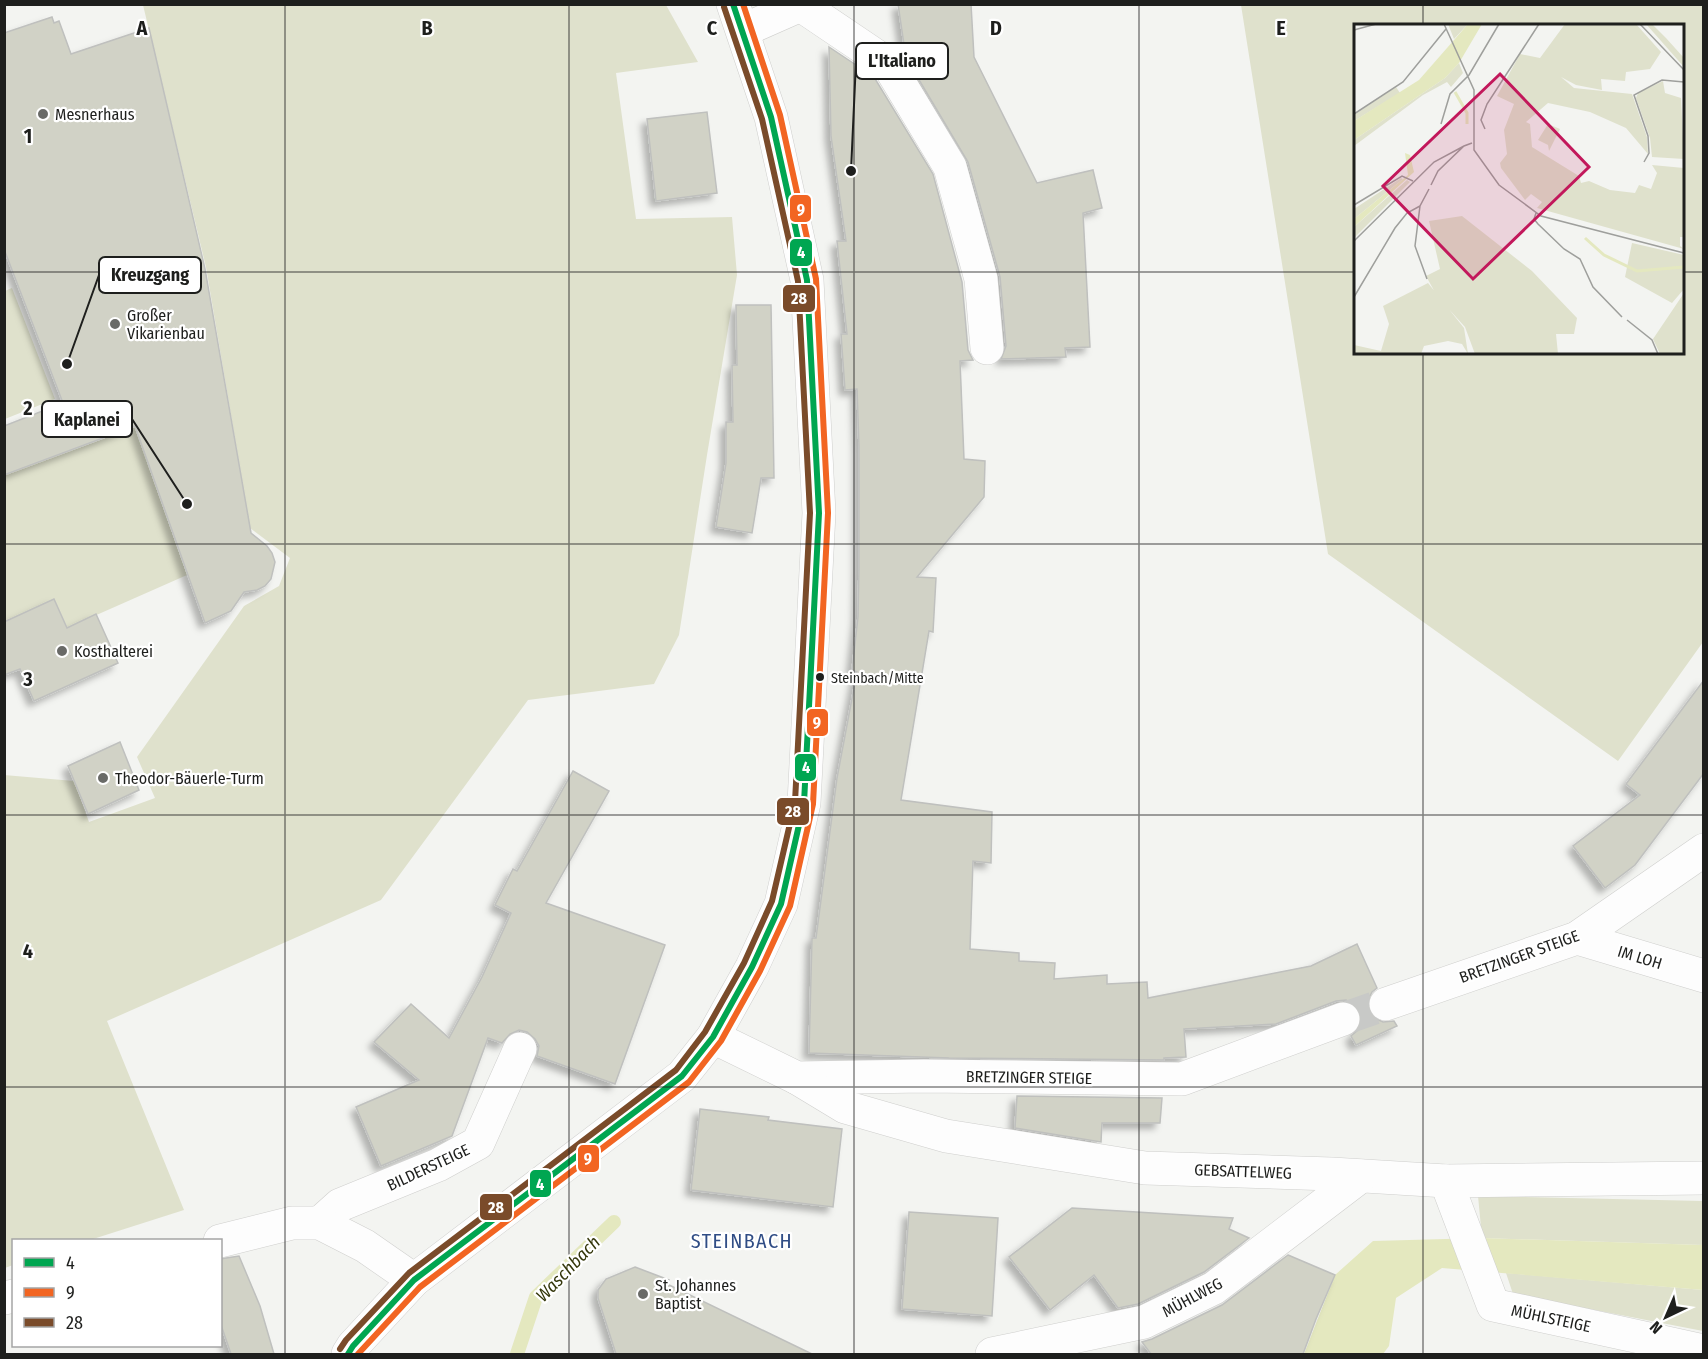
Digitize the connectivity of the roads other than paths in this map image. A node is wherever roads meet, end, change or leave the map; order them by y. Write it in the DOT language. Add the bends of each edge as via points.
graph roads {
  1 [pos="802,5"];
  2 [pos="739,17"];
  3 [pos="987,348"];
  4 [pos="1704,850"];
  5 [pos="1577,938"];
  6 [pos="1704,976"];
  7 [pos="1386,1004"];
  8 [pos="1343,1019"];
  9 [pos="713,1038"];
  10 [pos="520,1049"];
  11 [pos="797,1078"];
  12 [pos="1361,1176"];
  13 [pos="1704,1178"];
  14 [pos="1446,1181"];
  15 [pos="320,1223"];
  16 [pos="222,1240"];
  17 [pos="414,1280"];
  18 [pos="1704,1351"];
  19 [pos="348,1354"];
  20 [pos="992,1354"];
  1 -- 2 [label="street"];
  1 -- 3 [label="street" via="888,64 950,167 981,279"];
  2 -- 9 [label="street" via="771,117 807,280 819,513 804,802 781,904 752,968"];
  4 -- 5 [label="street, BRETZINGER STEIGE"];
  5 -- 6 [label="street, IM LOH"];
  5 -- 7 [label="street, BRETZINGER STEIGE"];
  8 -- 11 [label="street, BRETZINGER STEIGE" via="1182,1079"];
  9 -- 11 [label="street, BRETZINGER STEIGE"];
  9 -- 17 [label="street" via="682,1076"];
  10 -- 15 [label="street, BILDERSTEIGE" via="478,1143 438,1165 340,1205"];
  11 -- 12 [label="street, GEBSATTELWEG" via="845,1107 946,1136 1145,1168"];
  12 -- 14 [label="street, GEBSATTELWEG"];
  12 -- 20 [label="street, MÜHLWEG" via="1214,1288 1154,1318"];
  13 -- 14 [label="street, GEBSATTELWEG"];
  14 -- 18 [label="street, MÜHLSTEIGE" via="1492,1305"];
  15 -- 16 [label="street" via="292,1223"];
  15 -- 17 [label="street" via="365,1246"];
  17 -- 19 [label="street"];
}
